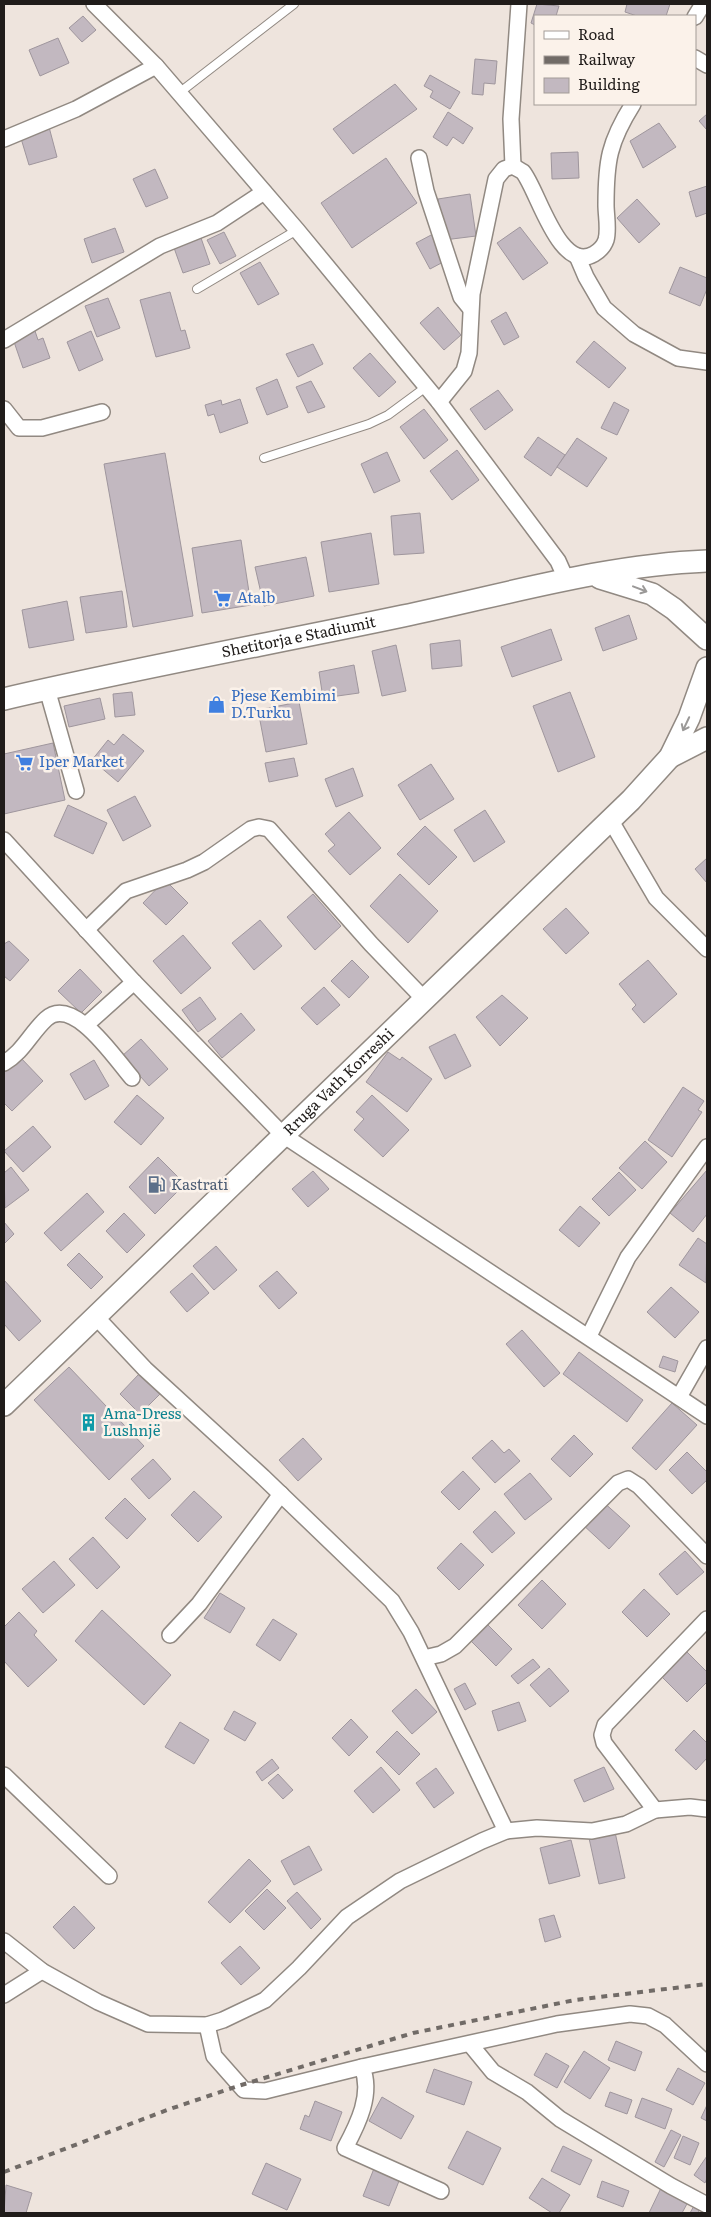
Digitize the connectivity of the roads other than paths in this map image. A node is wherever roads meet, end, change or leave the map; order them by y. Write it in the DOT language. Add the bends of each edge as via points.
graph roads {
  1 [pos="94,4"];
  2 [pos="294,4"];
  3 [pos="519,4"];
  4 [pos="703,4"];
  5 [pos="696,15"];
  6 [pos="696,59"];
  7 [pos="707,65"];
  8 [pos="156,66"];
  9 [pos="179,94"];
  10 [pos="632,105"];
  11 [pos="4,139"];
  12 [pos="419,158"];
  13 [pos="513,166"];
  14 [pos="264,192"];
  15 [pos="297,230"];
  16 [pos="577,256"];
  17 [pos="197,288"];
  18 [pos="470,308"];
  19 [pos="4,340"];
  20 [pos="707,362"];
  21 [pos="426,387"];
  22 [pos="439,402"];
  23 [pos="4,409"];
  24 [pos="102,412"];
  25 [pos="264,458"];
  26 [pos="707,561"];
  27 [pos="593,576"];
  28 [pos="566,579"];
  29 [pos="674,609"];
  30 [pos="707,639"];
  31 [pos="707,668"];
  32 [pos="47,689"];
  33 [pos="700,689"];
  34 [pos="4,699"];
  35 [pos="707,738"];
  36 [pos="670,757"];
  37 [pos="76,790"];
  38 [pos="611,822"];
  39 [pos="4,840"];
  40 [pos="86,930"];
  41 [pos="707,948"];
  42 [pos="134,982"];
  43 [pos="425,1000"];
  44 [pos="86,1025"];
  45 [pos="4,1063"];
  46 [pos="132,1078"];
  47 [pos="283,1135"];
  48 [pos="707,1147"];
  49 [pos="96,1318"];
  50 [pos="588,1336"];
  51 [pos="707,1348"];
  52 [pos="679,1397"];
  53 [pos="4,1405"];
  54 [pos="707,1416"];
  55 [pos="281,1494"];
  56 [pos="707,1556"];
  57 [pos="707,1619"];
  58 [pos="170,1635"];
  59 [pos="424,1658"];
  60 [pos="4,1775"];
  61 [pos="707,1809"];
  62 [pos="655,1810"];
  63 [pos="506,1831"];
  64 [pos="108,1876"];
  65 [pos="4,1941"];
  66 [pos="42,1971"];
  67 [pos="4,1995"];
  68 [pos="208,2024"];
  69 [pos="470,2044"];
  70 [pos="707,2064"];
  71 [pos="362,2067"];
  72 [pos="441,2191"];
  73 [pos="707,2205"];
  1 -- 8 [label="street"];
  2 -- 9 [label="lane"];
  3 -- 13 [label="street" via="511,119"];
  4 -- 5 [label="street"];
  6 -- 7 [label="street"];
  8 -- 9 [label="street"];
  8 -- 11 [label="street" via="76,109"];
  9 -- 14 [label="street"];
  10 -- 16 [label="street" via="611,145 607,175 607,239 600,250 590,256"];
  12 -- 18 [label="street" via="426,191 460,297"];
  13 -- 16 [label="street" via="523,173 547,222 565,248"];
  13 -- 18 [label="street" via="504,169 496,179"];
  14 -- 15 [label="street"];
  14 -- 19 [label="street" via="217,223 160,246"];
  15 -- 17 [label="lane"];
  15 -- 21 [label="street"];
  16 -- 20 [label="street" via="604,308 634,334 678,358"];
  18 -- 22 [label="street" via="469,353 464,371"];
  21 -- 22 [label="street"];
  21 -- 25 [label="lane" via="388,415 369,424"];
  22 -- 28 [label="street" via="558,561"];
  23 -- 24 [label="street" via="19,428 42,428"];
  26 -- 27 [label="main road, Shetitorja e Stadiumit"];
  27 -- 28 [label="main road, Shetitorja e Stadiumit"];
  27 -- 29 [label="main road, Shetitorja e Stadiumit, one-way" via="644,590"];
  28 -- 32 [label="main road, Shetitorja e Stadiumit"];
  29 -- 30 [label="main road, Shetitorja e Stadiumit"];
  29 -- 33 [label="main road" via="696,641"];
  31 -- 33 [label="main road, Rruga Vath Korreshi"];
  32 -- 34 [label="main road, Shetitorja e Stadiumit"];
  32 -- 37 [label="street"];
  33 -- 36 [label="main road, Rruga Vath Korreshi, one-way"];
  35 -- 36 [label="main road, Rruga Vath Korreshi"];
  36 -- 38 [label="main road, Rruga Vath Korreshi"];
  38 -- 41 [label="street" via="656,898"];
  38 -- 43 [label="main road, Rruga Vath Korreshi"];
  39 -- 40 [label="street"];
  40 -- 42 [label="street"];
  40 -- 43 [label="street" via="126,891 204,862 251,829 269,829"];
  42 -- 44 [label="street"];
  42 -- 47 [label="street"];
  43 -- 47 [label="main road, Rruga Vath Korreshi"];
  44 -- 45 [label="street" via="68,1014 58,1013 46,1019 28,1042"];
  44 -- 46 [label="street"];
  47 -- 49 [label="main road, Rruga Vath Korreshi"];
  47 -- 50 [label="street"];
  48 -- 50 [label="street" via="628,1257"];
  49 -- 53 [label="main road, Rruga Vath Korreshi"];
  49 -- 55 [label="street" via="145,1369"];
  50 -- 52 [label="street"];
  51 -- 52 [label="street"];
  52 -- 54 [label="street"];
  55 -- 58 [label="street" via="199,1604"];
  55 -- 59 [label="street" via="392,1602"];
  56 -- 59 [label="street" via="639,1486 628,1480 618,1483 455,1646"];
  57 -- 62 [label="street" via="604,1724 604,1744"];
  59 -- 63 [label="street"];
  60 -- 64 [label="street"];
  61 -- 62 [label="street"];
  62 -- 63 [label="street" via="626,1824 592,1831 538,1828"];
  63 -- 68 [label="street" via="400,1881 347,1917 265,2000"];
  65 -- 66 [label="street"];
  66 -- 67 [label="street"];
  66 -- 68 [label="street" via="98,2002 148,2024"];
  68 -- 71 [label="street" via="214,2056 244,2090 265,2091"];
  69 -- 70 [label="street" via="557,2024 630,2014 648,2016 665,2025"];
  69 -- 71 [label="street"];
  69 -- 73 [label="street" via="493,2072 527,2092 560,2119"];
  71 -- 72 [label="street" via="367,2078 366,2095 359,2123 345,2148"];
}
